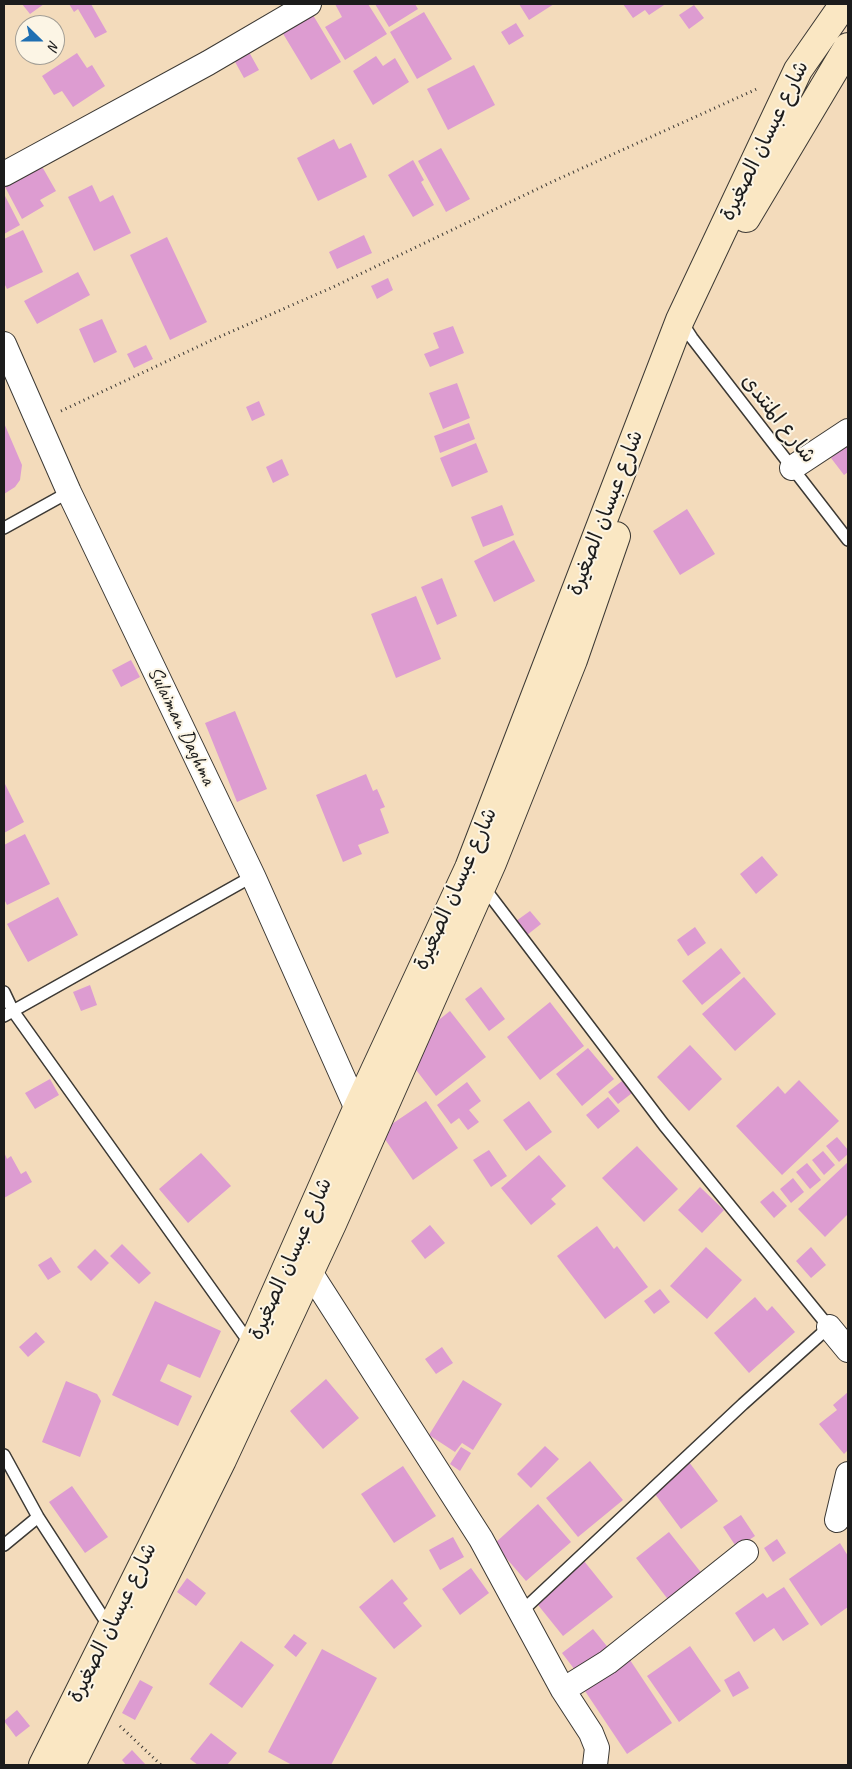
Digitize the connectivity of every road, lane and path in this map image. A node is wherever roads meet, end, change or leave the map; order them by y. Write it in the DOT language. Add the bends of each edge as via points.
graph roads {
  1 [pos="310,4"];
  2 [pos="844,4"];
  3 [pos="848,47"];
  4 [pos="798,70"];
  5 [pos="4,174"];
  6 [pos="686,329"];
  7 [pos="4,344"];
  8 [pos="37,422"];
  9 [pos="848,431"];
  10 [pos="792,468"];
  11 [pos="69,492"];
  12 [pos="4,528"];
  13 [pos="848,540"];
  14 [pos="253,876"];
  15 [pos="476,876"];
  16 [pos="4,992"];
  17 [pos="8,1013"];
  18 [pos="357,1109"];
  19 [pos="294,1248"];
  20 [pos="309,1271"];
  21 [pos="829,1327"];
  22 [pos="252,1346"];
  23 [pos="848,1350"];
  24 [pos="4,1455"];
  25 [pos="848,1474"];
  26 [pos="38,1517"];
  27 [pos="837,1520"];
  28 [pos="4,1545"];
  29 [pos="746,1552"];
  30 [pos="521,1612"];
  31 [pos="110,1628"];
  32 [pos="562,1690"];
  33 [pos="100,1706"];
  34 [pos="43,1765"];
  35 [pos="71,1765"];
  36 [pos="161,1765"];
  37 [pos="595,1765"];
  1 -- 5 [label="street"];
  2 -- 4 [label="street, شارع عبسان الصغيرة"];
  3 -- 6 [label="street, شارع عبسان الصغيرة" via="739,230"];
  4 -- 6 [label="street, شارع عبسان الصغيرة"];
  4 -- 8 [label="path"];
  6 -- 10 [label="lane, شارع المنتدى"];
  6 -- 15 [label="street, شارع عبسان الصغيرة"];
  7 -- 8 [label="street, Sulaiman Daghma"];
  8 -- 11 [label="street, Sulaiman Daghma"];
  9 -- 10 [label="street"];
  10 -- 13 [label="lane, شارع المنتدى"];
  11 -- 12 [label="lane"];
  11 -- 14 [label="street, Sulaiman Daghma"];
  14 -- 17 [label="lane"];
  14 -- 18 [label="street, Sulaiman Daghma"];
  15 -- 18 [label="street, شارع عبسان الصغيرة"];
  15 -- 20 [label="street, شارع عبسان الصغيرة"];
  15 -- 21 [label="lane" via="664,1125"];
  16 -- 17 [label="lane"];
  17 -- 22 [label="lane"];
  18 -- 19 [label="street, شارع عبسان الصغيرة"];
  19 -- 20 [label="street"];
  19 -- 22 [label="street, شارع عبسان الصغيرة" via="290,1266"];
  20 -- 30 [label="street" via="481,1539"];
  20 -- 33 [label="street, شارع عبسان الصغيرة" via="222,1460"];
  21 -- 23 [label="street"];
  21 -- 30 [label="lane"];
  22 -- 31 [label="street, شارع عبسان الصغيرة"];
  24 -- 26 [label="lane"];
  25 -- 27 [label="street"];
  26 -- 28 [label="lane"];
  26 -- 31 [label="lane"];
  29 -- 32 [label="street" via="608,1662"];
  30 -- 32 [label="street"];
  31 -- 34 [label="street, شارع عبسان الصغيرة"];
  32 -- 37 [label="street" via="591,1733 597,1748"];
  33 -- 35 [label="street, شارع عبسان الصغيرة"];
  33 -- 36 [label="path"];
}
